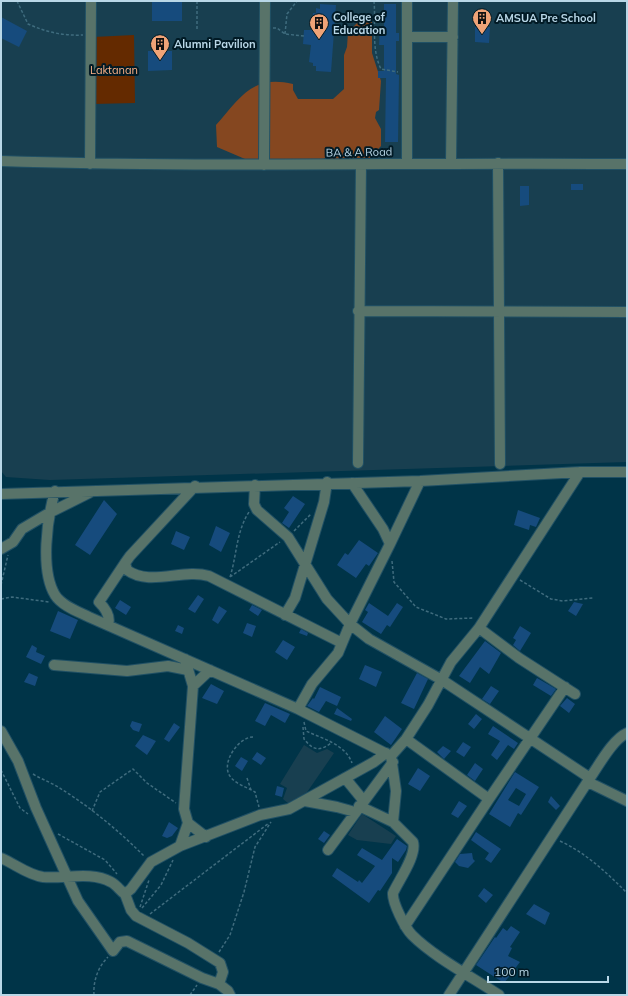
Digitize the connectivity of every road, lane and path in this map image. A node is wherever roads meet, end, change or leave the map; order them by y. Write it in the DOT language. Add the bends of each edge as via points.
graph roads {
  1 [pos="18,1"];
  2 [pos="91,1"];
  3 [pos="196,1"];
  4 [pos="265,1"];
  5 [pos="297,1"];
  6 [pos="360,1"];
  7 [pos="373,1"];
  8 [pos="407,1"];
  9 [pos="453,1"];
  10 [pos="265,28"];
  11 [pos="197,30"];
  12 [pos="91,34"];
  13 [pos="286,34"];
  14 [pos="304,36"];
  15 [pos="375,37"];
  16 [pos="380,37"];
  17 [pos="407,37"];
  18 [pos="453,37"];
  19 [pos="398,72"];
  20 [pos="1,161"];
  21 [pos="451,162"];
  22 [pos="498,163"];
  23 [pos="90,164"];
  24 [pos="407,164"];
  25 [pos="627,164"];
  26 [pos="264,165"];
  27 [pos="361,165"];
  28 [pos="358,311"];
  29 [pos="498,312"];
  30 [pos="627,312"];
  31 [pos="358,463"];
  32 [pos="500,464"];
  33 [pos="580,472"];
  34 [pos="627,472"];
  35 [pos="420,480"];
  36 [pos="327,482"];
  37 [pos="352,482"];
  38 [pos="255,485"];
  39 [pos="196,486"];
  40 [pos="95,491"];
  41 [pos="55,492"];
  42 [pos="1,494"];
  43 [pos="254,504"];
  44 [pos="49,513"];
  45 [pos="13,542"];
  46 [pos="390,544"];
  47 [pos="1,549"];
  48 [pos="392,559"];
  49 [pos="305,563"];
  50 [pos="125,564"];
  51 [pos="513,576"];
  52 [pos="224,584"];
  53 [pos="1,585"];
  54 [pos="56,596"];
  55 [pos="1,598"];
  56 [pos="593,598"];
  57 [pos="285,614"];
  58 [pos="486,618"];
  59 [pos="350,624"];
  60 [pos="108,625"];
  61 [pos="479,628"];
  62 [pos="342,643"];
  63 [pos="185,659"];
  64 [pos="54,665"];
  65 [pos="188,670"];
  66 [pos="210,670"];
  67 [pos="442,680"];
  68 [pos="193,686"];
  69 [pos="565,687"];
  70 [pos="576,694"];
  71 [pos="301,711"];
  72 [pos="303,725"];
  73 [pos="1,730"];
  74 [pos="627,733"];
  75 [pos="253,737"];
  76 [pos="406,739"];
  77 [pos="530,740"];
  78 [pos="331,743"];
  79 [pos="390,757"];
  80 [pos="1,770"];
  81 [pos="355,772"];
  82 [pos="32,774"];
  83 [pos="247,778"];
  84 [pos="345,778"];
  85 [pos="589,780"];
  86 [pos="251,790"];
  87 [pos="489,798"];
  88 [pos="305,801"];
  89 [pos="627,801"];
  90 [pos="359,806"];
  91 [pos="184,809"];
  92 [pos="92,811"];
  93 [pos="260,815"];
  94 [pos="33,817"];
  95 [pos="393,822"];
  96 [pos="188,823"];
  97 [pos="45,826"];
  98 [pos="206,837"];
  99 [pos="552,837"];
  100 [pos="180,846"];
  101 [pos="328,850"];
  102 [pos="1,858"];
  103 [pos="174,859"];
  104 [pos="151,862"];
  105 [pos="67,876"];
  106 [pos="119,877"];
  107 [pos="149,878"];
  108 [pos="627,893"];
  109 [pos="125,894"];
  110 [pos="139,918"];
  111 [pos="405,926"];
  112 [pos="113,951"];
  113 [pos="215,959"];
  114 [pos="464,972"];
  115 [pos="202,978"];
  116 [pos="219,984"];
  117 [pos="94,995"];
  118 [pos="190,995"];
  119 [pos="230,995"];
  120 [pos="448,995"];
  121 [pos="499,995"];
  1 -- 12 [label="path" via="28,24 64,35"];
  2 -- 12 [label="street"];
  3 -- 11 [label="path"];
  4 -- 10 [label="street"];
  5 -- 13 [label="path" via="287,14"];
  6 -- 7 [label="path"];
  7 -- 15 [label="path"];
  8 -- 17 [label="street"];
  9 -- 18 [label="street"];
  10 -- 13 [label="path" via="277,28"];
  10 -- 26 [label="street"];
  12 -- 23 [label="street"];
  13 -- 14 [label="path"];
  15 -- 16 [label="path"];
  15 -- 19 [label="path" via="381,69"];
  17 -- 18 [label="street"];
  17 -- 24 [label="street"];
  18 -- 21 [label="street"];
  20 -- 23 [label="street, BA & A Road"];
  21 -- 22 [label="street, BA & A Road"];
  21 -- 24 [label="street, BA & A Road"];
  22 -- 25 [label="street, BA & A Road"];
  22 -- 29 [label="street"];
  23 -- 26 [label="street, BA & A Road"];
  24 -- 27 [label="street, BA & A Road"];
  26 -- 27 [label="street, BA & A Road"];
  27 -- 28 [label="street"];
  28 -- 29 [label="street"];
  28 -- 31 [label="street"];
  29 -- 30 [label="street"];
  29 -- 32 [label="street"];
  33 -- 34 [label="street"];
  33 -- 35 [label="street"];
  33 -- 51 [label="street"];
  35 -- 37 [label="street"];
  35 -- 46 [label="street"];
  36 -- 37 [label="street"];
  36 -- 38 [label="street"];
  36 -- 49 [label="street" via="324,502"];
  37 -- 46 [label="street"];
  38 -- 39 [label="street"];
  38 -- 43 [label="street"];
  39 -- 40 [label="street"];
  39 -- 50 [label="street"];
  40 -- 41 [label="street"];
  40 -- 44 [label="street"];
  41 -- 42 [label="street"];
  41 -- 44 [label="street"];
  43 -- 49 [label="street" via="257,510 288,537"];
  43 -- 52 [label="path" via="242,523 230,577"];
  44 -- 45 [label="street" via="22,529"];
  44 -- 54 [label="street" via="46,551 50,579"];
  45 -- 47 [label="street"];
  45 -- 53 [label="path"];
  46 -- 59 [label="street"];
  48 -- 58 [label="path" via="394,582 416,607 446,619"];
  49 -- 57 [label="street" via="295,598"];
  49 -- 59 [label="street" via="327,599"];
  50 -- 52 [label="street" via="127,570 137,576 200,573"];
  50 -- 60 [label="street" via="99,602 106,609"];
  51 -- 56 [label="path" via="551,599 563,601"];
  51 -- 58 [label="street"];
  52 -- 57 [label="street"];
  54 -- 55 [label="path" via="49,602"];
  54 -- 60 [label="street" via="72,609"];
  57 -- 62 [label="street"];
  58 -- 61 [label="street"];
  59 -- 62 [label="street"];
  59 -- 67 [label="street" via="369,639"];
  60 -- 63 [label="street"];
  61 -- 67 [label="street" via="451,662"];
  61 -- 69 [label="street" via="519,658"];
  62 -- 71 [label="street" via="334,659 312,684"];
  63 -- 65 [label="street"];
  63 -- 66 [label="street"];
  64 -- 65 [label="street" via="128,671 168,666"];
  65 -- 68 [label="street"];
  66 -- 68 [label="street"];
  66 -- 71 [label="street"];
  67 -- 76 [label="street"];
  67 -- 77 [label="street"];
  68 -- 91 [label="street"];
  69 -- 70 [label="street"];
  69 -- 77 [label="street"];
  71 -- 72 [label="path"];
  71 -- 79 [label="street"];
  72 -- 78 [label="path" via="306,731"];
  72 -- 78 [label="path" via="304,739 310,747 318,750"];
  73 -- 97 [label="street" via="18,762"];
  74 -- 85 [label="street" via="613,744"];
  75 -- 86 [label="path" via="248,737 236,746 228,761 228,772 234,780"];
  76 -- 79 [label="street"];
  76 -- 87 [label="street"];
  77 -- 85 [label="street"];
  77 -- 87 [label="street"];
  78 -- 81 [label="path" via="343,748 349,755"];
  79 -- 81 [label="street"];
  79 -- 90 [label="street"];
  79 -- 95 [label="street" via="396,790"];
  80 -- 94 [label="path" via="20,808"];
  81 -- 84 [label="street"];
  82 -- 92 [label="path" via="57,786"];
  83 -- 86 [label="path"];
  84 -- 88 [label="street"];
  84 -- 90 [label="street"];
  85 -- 89 [label="street"];
  85 -- 99 [label="street"];
  86 -- 93 [label="path" via="258,798"];
  87 -- 111 [label="street"];
  88 -- 90 [label="street" via="337,807"];
  88 -- 93 [label="street" via="290,809"];
  90 -- 95 [label="street"];
  90 -- 101 [label="street"];
  91 -- 92 [label="path" via="146,783 133,769 100,792"];
  91 -- 96 [label="street"];
  92 -- 104 [label="path"];
  93 -- 98 [label="street"];
  95 -- 111 [label="street" via="415,846 414,855 393,896"];
  96 -- 98 [label="street"];
  96 -- 100 [label="street"];
  97 -- 105 [label="street"];
  97 -- 106 [label="path" via="105,860"];
  98 -- 100 [label="street"];
  99 -- 108 [label="path" via="572,846 600,866"];
  99 -- 114 [label="street"];
  100 -- 104 [label="street"];
  102 -- 105 [label="street" via="41,876"];
  103 -- 110 [label="path" via="161,885"];
  104 -- 109 [label="street" via="132,889"];
  105 -- 109 [label="street" via="106,879"];
  105 -- 112 [label="street" via="78,901"];
  107 -- 110 [label="path"];
  109 -- 110 [label="street" via="131,910"];
  110 -- 113 [label="street"];
  110 -- 113 [label="path" via="272,821 255,847 230,935"];
  111 -- 114 [label="street" via="411,934"];
  112 -- 115 [label="street" via="120,942 127,941"];
  112 -- 117 [label="path" via="101,964 95,980"];
  113 -- 116 [label="street" via="223,967"];
  114 -- 120 [label="street"];
  114 -- 121 [label="street"];
  115 -- 116 [label="street"];
  115 -- 118 [label="path"];
  116 -- 119 [label="street"];
}
